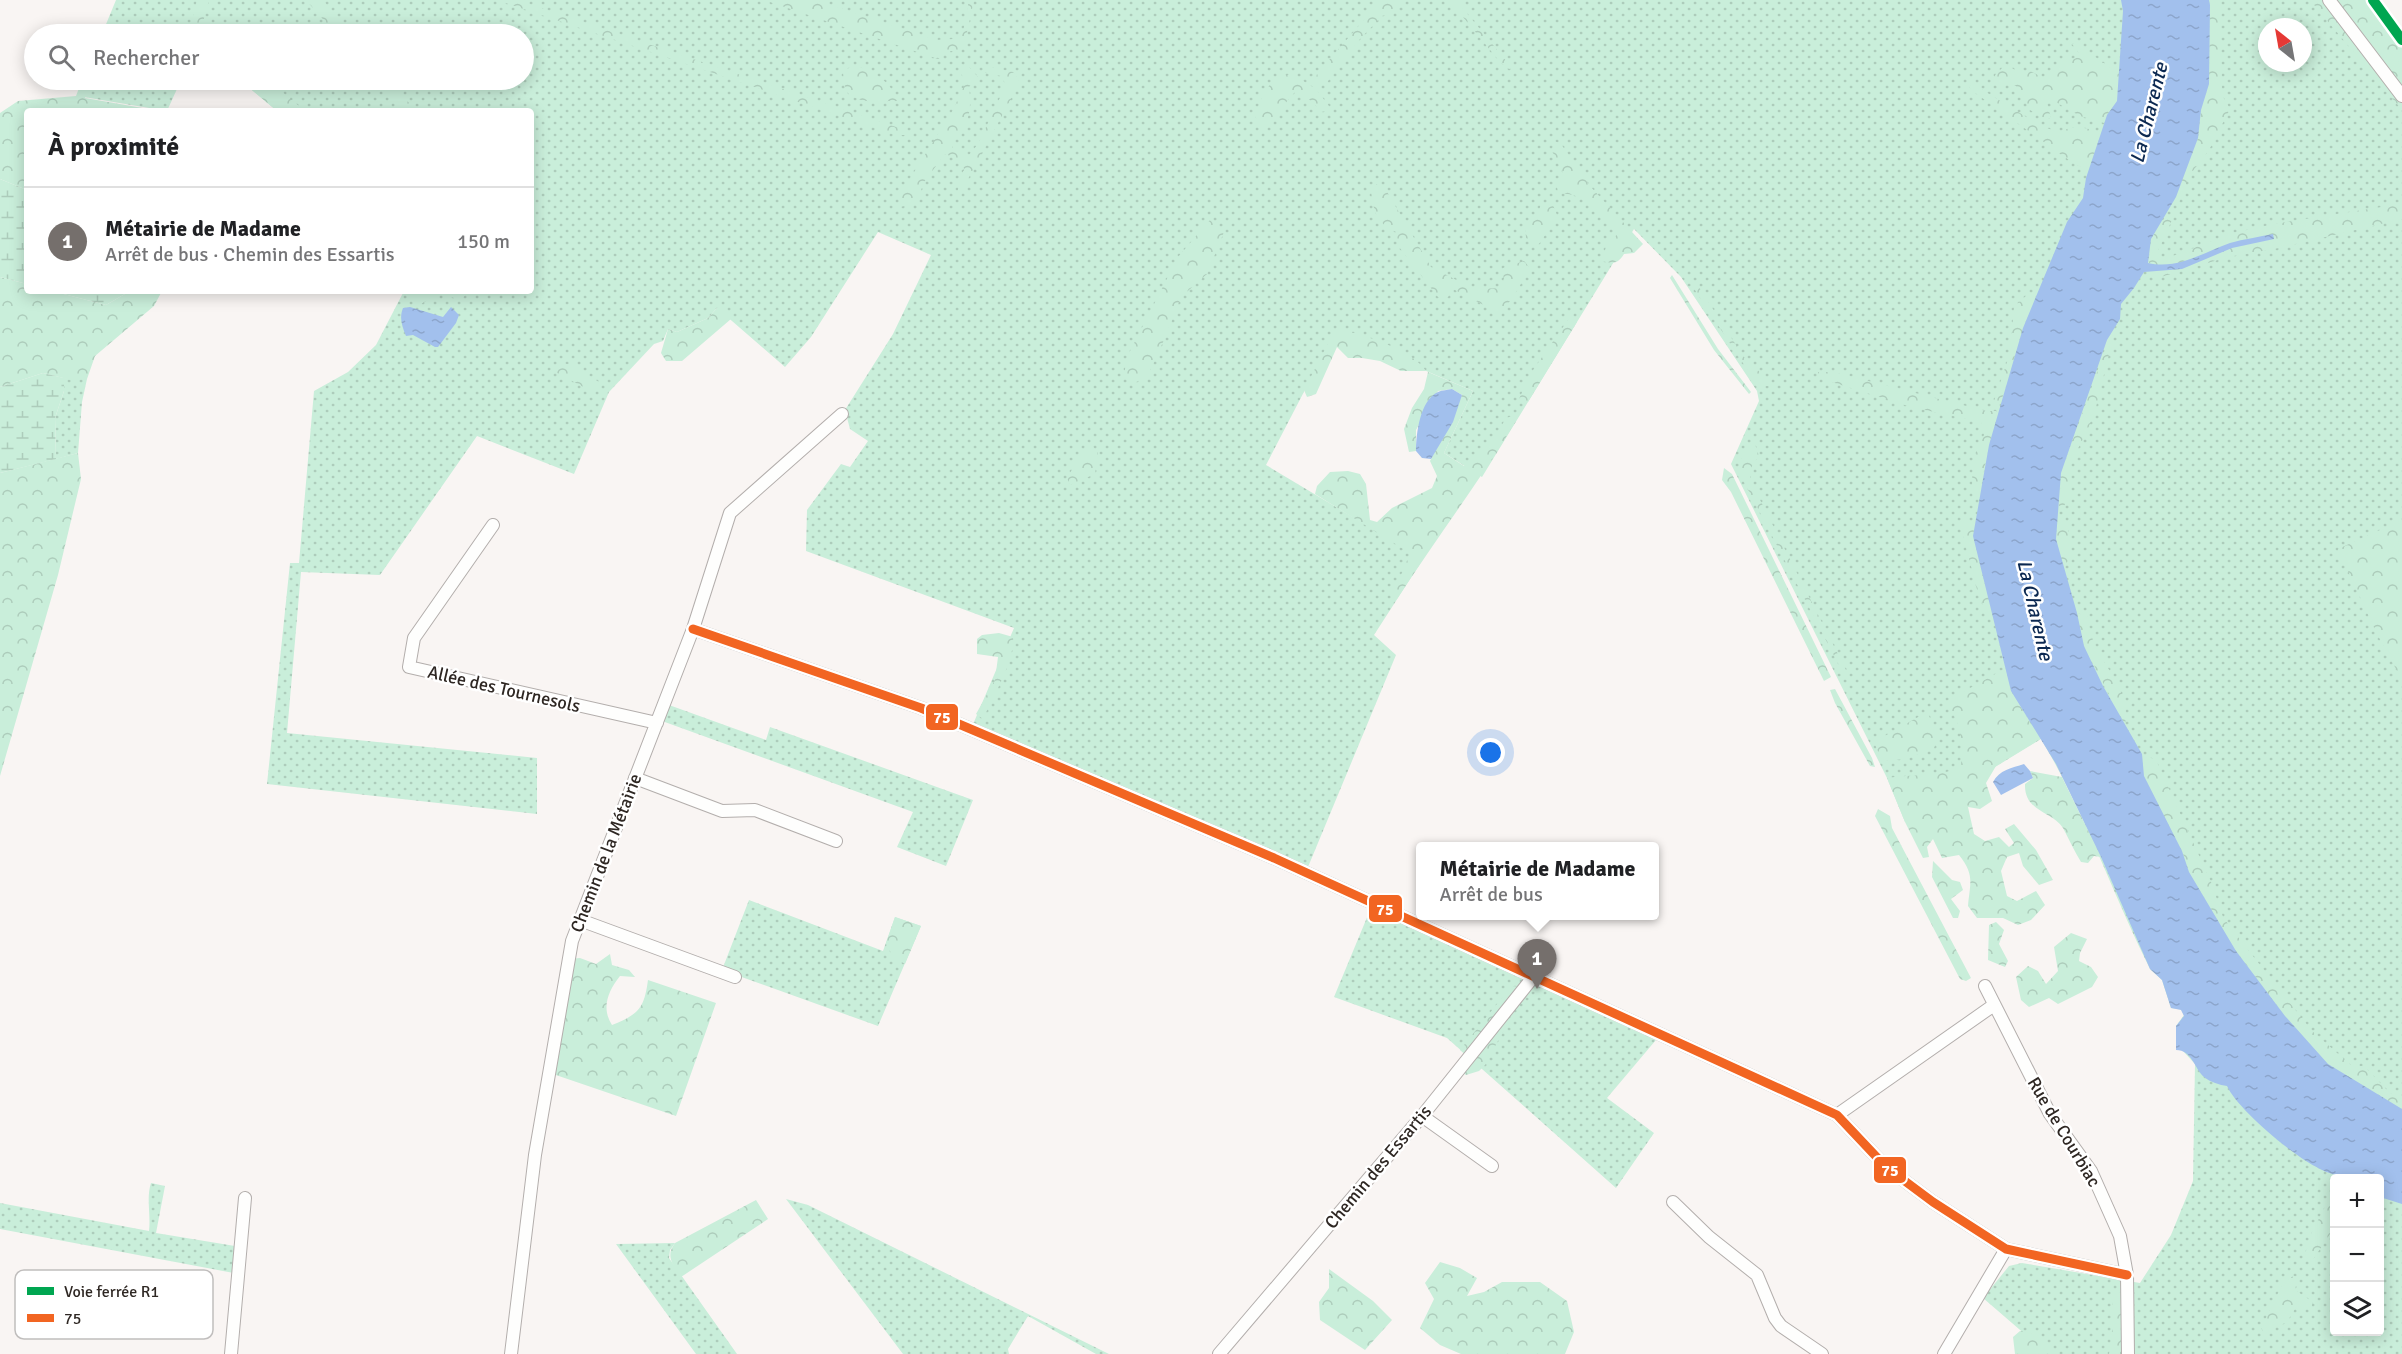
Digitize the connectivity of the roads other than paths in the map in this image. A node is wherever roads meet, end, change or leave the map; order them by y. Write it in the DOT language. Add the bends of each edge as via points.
graph roads {
  1 [pos="2329,0"];
  2 [pos="2402,96"];
  3 [pos="842,414"];
  4 [pos="493,525"];
  5 [pos="693,629"];
  6 [pos="657,723"];
  7 [pos="635,778"];
  8 [pos="836,841"];
  9 [pos="580,920"];
  10 [pos="1534,976"];
  11 [pos="735,977"];
  12 [pos="1985,986"];
  13 [pos="1994,1005"];
  14 [pos="1836,1115"];
  15 [pos="1422,1116"];
  16 [pos="1492,1166"];
  17 [pos="245,1198"];
  18 [pos="1673,1202"];
  19 [pos="2006,1249"];
  20 [pos="2127,1275"];
  21 [pos="231,1354"];
  22 [pos="512,1354"];
  23 [pos="1219,1354"];
  24 [pos="1822,1354"];
  25 [pos="1944,1354"];
  26 [pos="2128,1354"];
  1 -- 2 [label="street"];
  3 -- 5 [label="street, Chemin de la Métairie" via="730,513"];
  4 -- 6 [label="street, Allée des Tournesols" via="414,639 409,667"];
  5 -- 6 [label="street, Chemin de la Métairie"];
  5 -- 10 [label="street" via="921,708 1274,858"];
  6 -- 7 [label="street, Chemin de la Métairie"];
  7 -- 8 [label="street" via="722,811 755,810"];
  7 -- 9 [label="street, Chemin de la Métairie"];
  9 -- 11 [label="street"];
  9 -- 22 [label="street, Chemin de la Métairie" via="572,941 535,1155"];
  10 -- 14 [label="street"];
  10 -- 15 [label="street, Chemin des Essartis"];
  12 -- 13 [label="street, Rue de Courbiac"];
  13 -- 14 [label="street"];
  13 -- 20 [label="street, Rue de Courbiac" via="2050,1114 2091,1171 2120,1236"];
  14 -- 19 [label="street" via="1886,1167"];
  15 -- 16 [label="street"];
  15 -- 23 [label="street, Chemin des Essartis"];
  17 -- 21 [label="street"];
  18 -- 24 [label="street" via="1757,1275 1781,1326"];
  19 -- 20 [label="street"];
  19 -- 25 [label="street"];
  20 -- 26 [label="street, Rue de Courbiac"];
}
